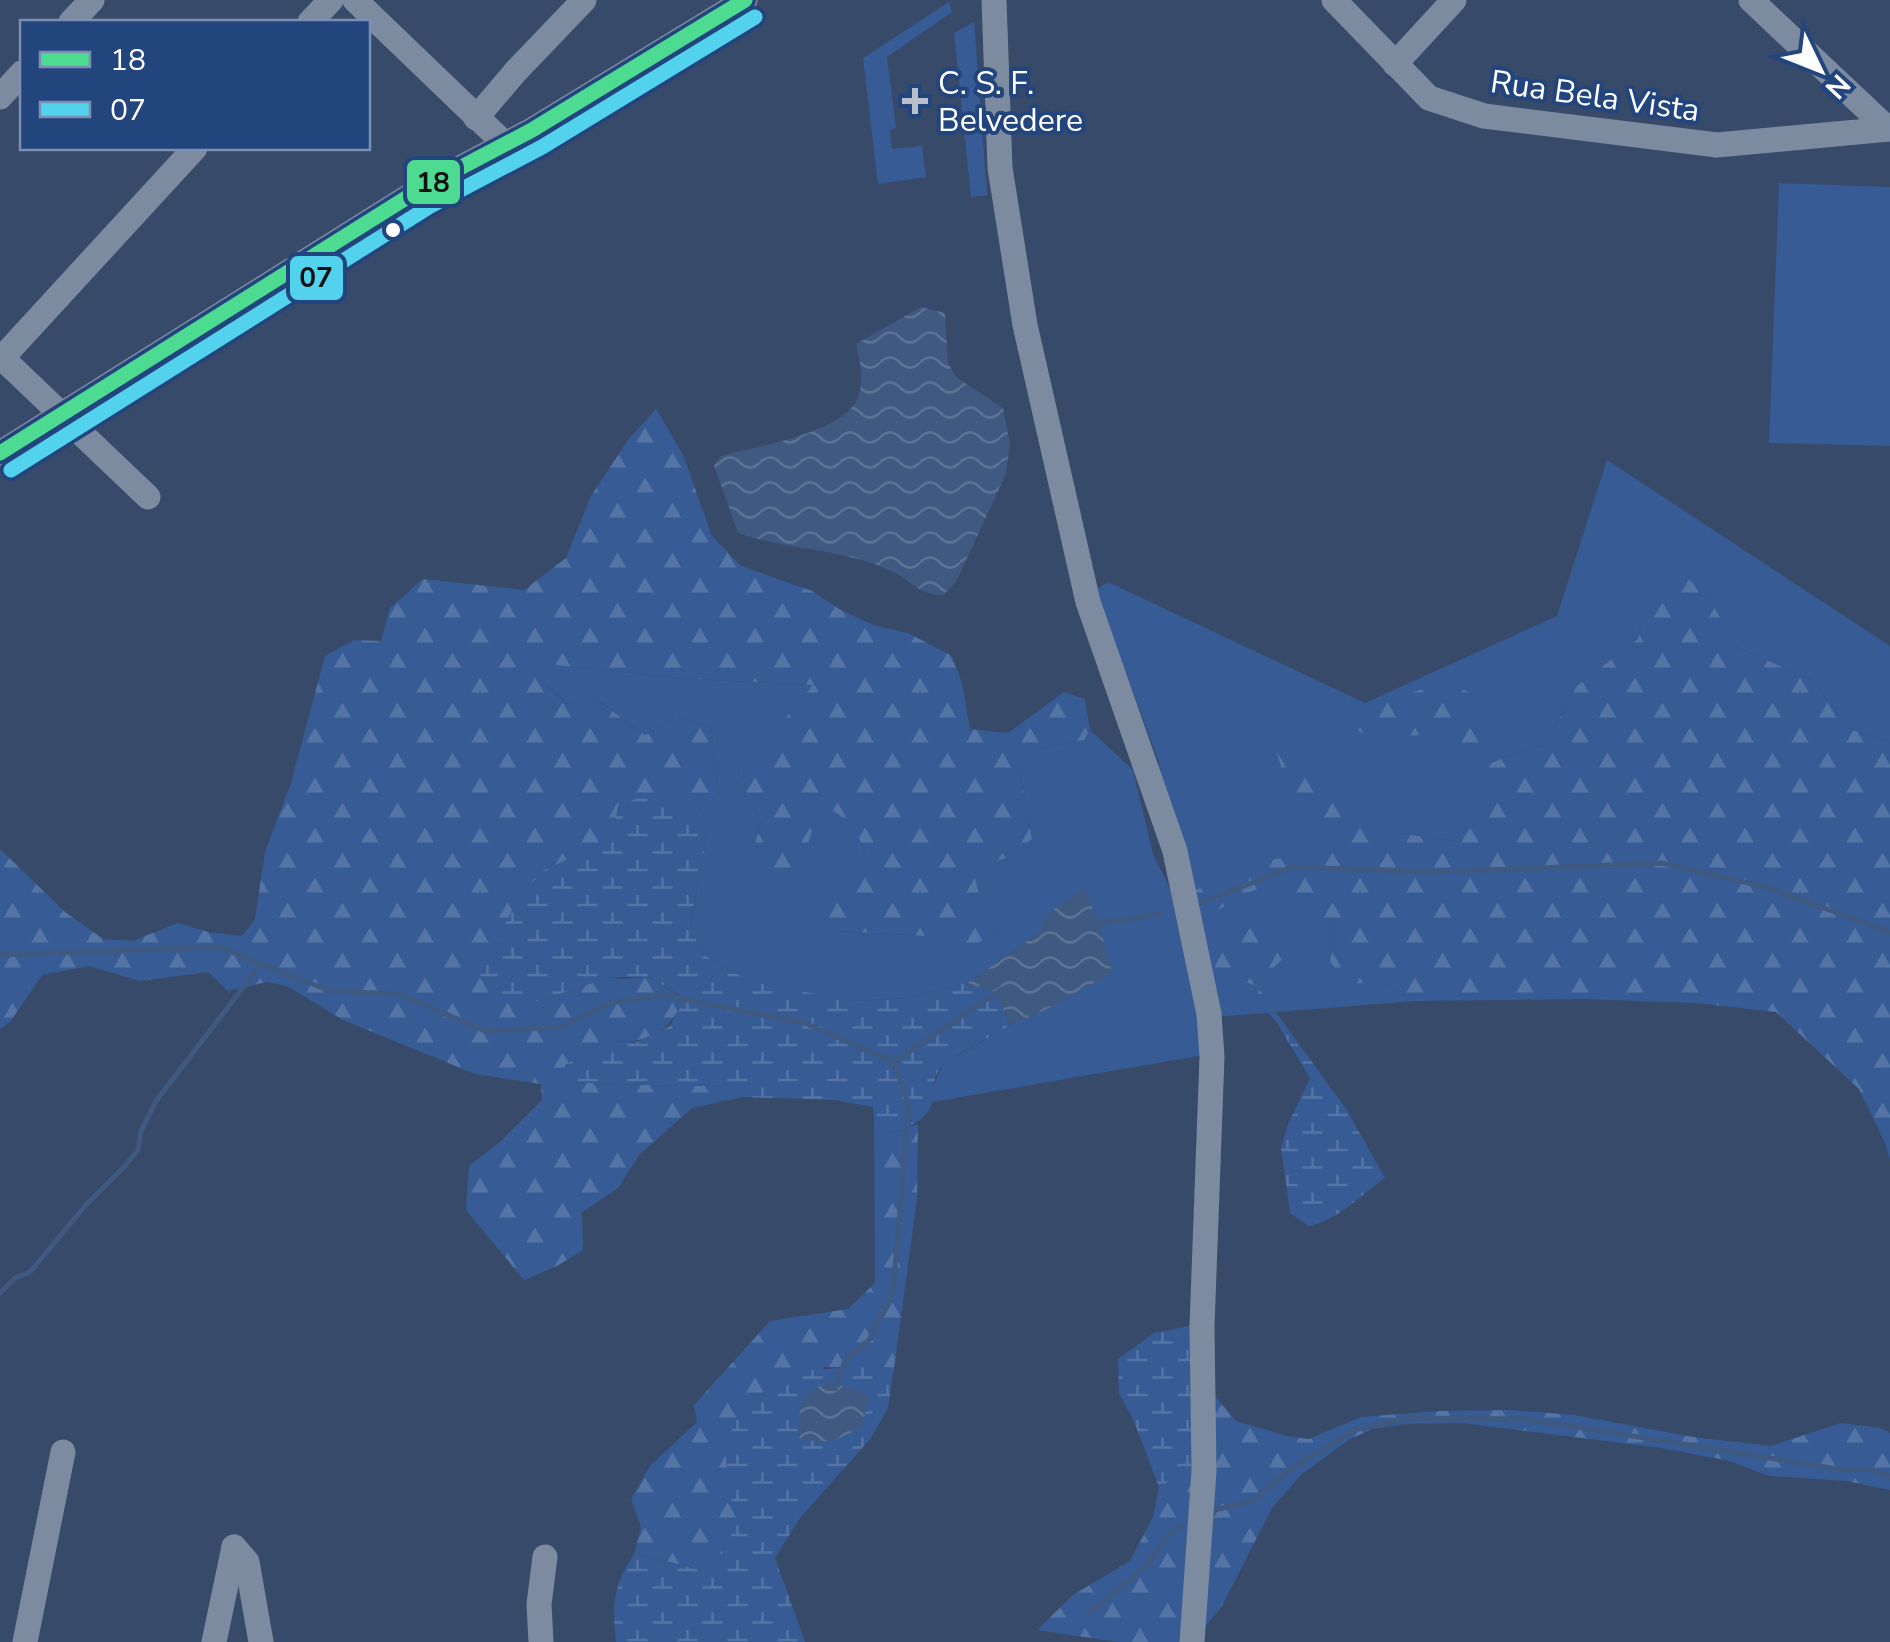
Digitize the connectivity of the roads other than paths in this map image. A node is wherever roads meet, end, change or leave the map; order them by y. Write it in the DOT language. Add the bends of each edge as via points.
graph roads {
  1 [pos="92,0"];
  2 [pos="330,0"];
  3 [pos="355,0"];
  4 [pos="584,0"];
  5 [pos="745,0"];
  6 [pos="994,0"];
  7 [pos="1334,0"];
  8 [pos="1454,0"];
  9 [pos="1751,0"];
  10 [pos="72,20"];
  11 [pos="312,20"];
  12 [pos="1396,64"];
  13 [pos="20,75"];
  14 [pos="0,97"];
  15 [pos="476,118"];
  16 [pos="1889,129"];
  17 [pos="506,145"];
  18 [pos="193,150"];
  19 [pos="1,357"];
  20 [pos="62,415"];
  21 [pos="0,453"];
  22 [pos="148,497"];
  23 [pos="63,1452"];
  24 [pos="545,1557"];
  25 [pos="25,1642"];
  26 [pos="214,1642"];
  27 [pos="260,1642"];
  28 [pos="541,1642"];
  29 [pos="1192,1642"];
  1 -- 10 [label="street"];
  2 -- 11 [label="street"];
  3 -- 15 [label="street"];
  4 -- 15 [label="street"];
  5 -- 17 [label="street"];
  6 -- 29 [label="street" via="1000,168 1029,343 1088,602 1175,851 1209,1014 1204,1471"];
  7 -- 12 [label="street, Rua Bela Vista"];
  8 -- 12 [label="street"];
  9 -- 16 [label="street"];
  12 -- 16 [label="street, Rua Bela Vista" via="1429,98 1484,116 1574,128 1717,145"];
  13 -- 14 [label="street"];
  15 -- 17 [label="street"];
  17 -- 20 [label="street" via="422,188"];
  18 -- 19 [label="street"];
  19 -- 20 [label="street"];
  20 -- 21 [label="street"];
  20 -- 22 [label="street"];
  23 -- 25 [label="street"];
  24 -- 28 [label="street"];
  26 -- 27 [label="street" via="234,1548 246,1562"];
}
